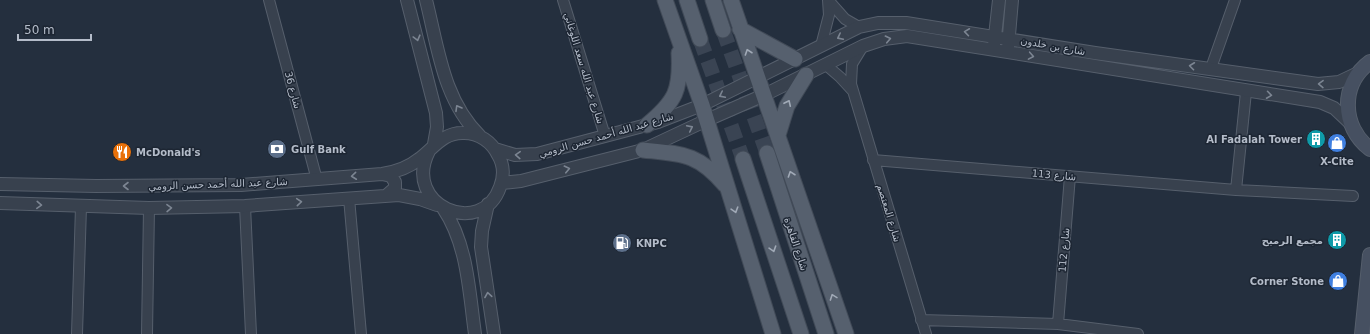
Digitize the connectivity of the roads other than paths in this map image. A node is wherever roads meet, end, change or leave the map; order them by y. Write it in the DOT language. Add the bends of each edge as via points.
graph roads {
  1 [pos="270,0"];
  2 [pos="406,0"];
  3 [pos="426,0"];
  4 [pos="563,0"];
  5 [pos="666,0"];
  6 [pos="687,0"];
  7 [pos="713,0"];
  8 [pos="731,0"];
  9 [pos="999,0"];
  10 [pos="1012,0"];
  11 [pos="1235,0"];
  12 [pos="829,1"];
  13 [pos="859,27"];
  14 [pos="740,29"];
  15 [pos="723,30"];
  16 [pos="678,36"];
  17 [pos="995,36"];
  18 [pos="700,39"];
  19 [pos="1008,39"];
  20 [pos="821,46"];
  21 [pos="863,46"];
  22 [pos="994,50"];
  23 [pos="1007,52"];
  24 [pos="796,59"];
  25 [pos="1370,62"];
  26 [pos="826,65"];
  27 [pos="1211,68"];
  28 [pos="1358,73"];
  29 [pos="806,75"];
  30 [pos="758,78"];
  31 [pos="449,91"];
  32 [pos="853,91"];
  33 [pos="1246,92"];
  34 [pos="764,95"];
  35 [pos="432,96"];
  36 [pos="702,105"];
  37 [pos="707,120"];
  38 [pos="1351,124"];
  39 [pos="647,125"];
  40 [pos="778,135"];
  41 [pos="605,136"];
  42 [pos="482,138"];
  43 [pos="1367,147"];
  44 [pos="431,148"];
  45 [pos="495,149"];
  46 [pos="643,150"];
  47 [pos="767,153"];
  48 [pos="537,154"];
  49 [pos="742,159"];
  50 [pos="1370,159"];
  51 [pos="873,160"];
  52 [pos="382,174"];
  53 [pos="543,175"];
  54 [pos="1070,176"];
  55 [pos="317,180"];
  56 [pos="502,183"];
  57 [pos="0,184"];
  58 [pos="728,190"];
  59 [pos="1236,190"];
  60 [pos="386,195"];
  61 [pos="1353,196"];
  62 [pos="349,198"];
  63 [pos="0,203"];
  64 [pos="488,204"];
  65 [pos="245,206"];
  66 [pos="81,207"];
  67 [pos="441,207"];
  68 [pos="149,208"];
  69 [pos="1370,255"];
  70 [pos="464,258"];
  71 [pos="483,260"];
  72 [pos="921,320"];
  73 [pos="1058,324"];
  74 [pos="77,334"];
  75 [pos="147,334"];
  76 [pos="251,334"];
  77 [pos="361,334"];
  78 [pos="475,334"];
  79 [pos="494,334"];
  80 [pos="774,334"];
  81 [pos="801,334"];
  82 [pos="826,334"];
  83 [pos="846,334"];
  84 [pos="926,334"];
  85 [pos="1138,334"];
  86 [pos="1362,334"];
  1 -- 55 [label="street, شارع 36"];
  2 -- 35 [label="street, one-way"];
  3 -- 31 [label="street"];
  4 -- 41 [label="street, شارع عبد الله سعد اللوغاني"];
  5 -- 16 [label="main road"];
  6 -- 18 [label="main road"];
  7 -- 15 [label="main road"];
  8 -- 14 [label="main road"];
  9 -- 17 [label="street"];
  10 -- 19 [label="street"];
  11 -- 27 [label="street"];
  12 -- 13 [label="street" via="842,16"];
  12 -- 20 [label="street" via="828,22"];
  17 -- 13 [label="street, شارع بن خلدون, one-way" via="896,22"];
  13 -- 20 [label="street, شارع بن خلدون, one-way"];
  14 -- 24 [label="main road"];
  30 -- 14 [label="main road, one-way"];
  16 -- 36 [label="main road"];
  16 -- 39 [label="main road" via="678,88 664,110"];
  17 -- 19 [label="street, شارع بن خلدون"];
  17 -- 22 [label="street"];
  19 -- 23 [label="street"];
  27 -- 19 [label="street, شارع بن خلدون, one-way"];
  20 -- 24 [label="street, شارع بن خلدون"];
  21 -- 22 [label="street, شارع بن خلدون, one-way" via="884,39 907,36"];
  21 -- 26 [label="street, شارع بن خلدون"];
  21 -- 32 [label="street, شارع المعتصم" via="852,64 850,78"];
  22 -- 23 [label="street, شارع بن خلدون"];
  23 -- 33 [label="street, شارع بن خلدون, one-way"];
  24 -- 30 [label="street, شارع بن خلدون"];
  25 -- 28 [label="main road"];
  26 -- 29 [label="street, شارع بن خلدون"];
  26 -- 32 [label="street, شارع المعتصم"];
  28 -- 27 [label="street, شارع بن خلدون, one-way" via="1339,82 1318,84"];
  28 -- 38 [label="main road" via="1352,82 1348,98"];
  29 -- 34 [label="street, شارع بن خلدون"];
  40 -- 29 [label="main road, one-way" via="787,106"];
  30 -- 34 [label="main road"];
  30 -- 36 [label="street, شارع عبد الله أحمد حسن الرومي, one-way"];
  31 -- 35 [label="street" via="442,99"];
  42 -- 31 [label="street, one-way" via="462,116"];
  32 -- 51 [label="street, شارع المعتصم"];
  33 -- 38 [label="street, شارع بن خلدون, one-way" via="1325,104 1339,112"];
  33 -- 59 [label="street"];
  34 -- 37 [label="street, شارع عبد الله أحمد حسن الرومي"];
  34 -- 40 [label="main road"];
  35 -- 44 [label="street" via="437,127"];
  36 -- 37 [label="main road"];
  36 -- 39 [label="street, شارع عبد الله أحمد حسن الرومي"];
  46 -- 37 [label="street, شارع عبد الله أحمد حسن الرومي, one-way"];
  37 -- 58 [label="main road"];
  38 -- 43 [label="main road"];
  39 -- 41 [label="street, شارع عبد الله أحمد حسن الرومي"];
  83 -- 40 [label="main road, one-way"];
  41 -- 48 [label="street, شارع عبد الله أحمد حسن الرومي"];
  42 -- 44 [label="street" via="474,134 457,133 441,139"];
  42 -- 45 [label="street"];
  43 -- 50 [label="main road"];
  44 -- 52 [label="street, شارع عبد الله أحمد حسن الرومي" via="406,168"];
  44 -- 67 [label="street" via="423,168 424,185 433,200"];
  48 -- 45 [label="street, شارع عبد الله أحمد حسن الرومي, one-way" via="516,155"];
  45 -- 56 [label="street" via="502,165"];
  53 -- 46 [label="street, شارع عبد الله أحمد حسن الرومي, one-way"];
  46 -- 58 [label="main road" via="695,158 715,174"];
  47 -- 82 [label="main road, شارع القاهرة"];
  48 -- 53 [label="street" via="535,166"];
  49 -- 81 [label="main road, one-way"];
  51 -- 54 [label="street, شارع 113"];
  51 -- 72 [label="street, شارع المعتصم"];
  52 -- 55 [label="street, شارع عبد الله أحمد حسن الرومي, one-way"];
  52 -- 60 [label="street" via="391,176 395,182 395,188"];
  53 -- 56 [label="street, شارع عبد الله أحمد حسن الرومي"];
  54 -- 59 [label="street, شارع 113"];
  54 -- 73 [label="street, شارع 112"];
  55 -- 57 [label="street, شارع عبد الله أحمد حسن الرومي, one-way" via="211,186"];
  56 -- 64 [label="street"];
  58 -- 80 [label="main road, one-way"];
  59 -- 61 [label="street, شارع 113"];
  60 -- 62 [label="street"];
  60 -- 67 [label="street" via="412,197"];
  65 -- 62 [label="street, one-way"];
  62 -- 77 [label="street"];
  63 -- 66 [label="street, one-way"];
  64 -- 67 [label="street" via="474,212 466,213"];
  64 -- 71 [label="street" via="482,231"];
  68 -- 65 [label="street, one-way"];
  65 -- 76 [label="street"];
  66 -- 68 [label="street"];
  66 -- 74 [label="street"];
  67 -- 70 [label="street" via="456,233"];
  68 -- 75 [label="street"];
  69 -- 86 [label="main road"];
  70 -- 71 [label="street" via="470,252 474,252"];
  70 -- 78 [label="street"];
  79 -- 71 [label="street, one-way"];
  72 -- 73 [label="street"];
  72 -- 84 [label="street, شارع المعتصم"];
  73 -- 85 [label="street"];
}
